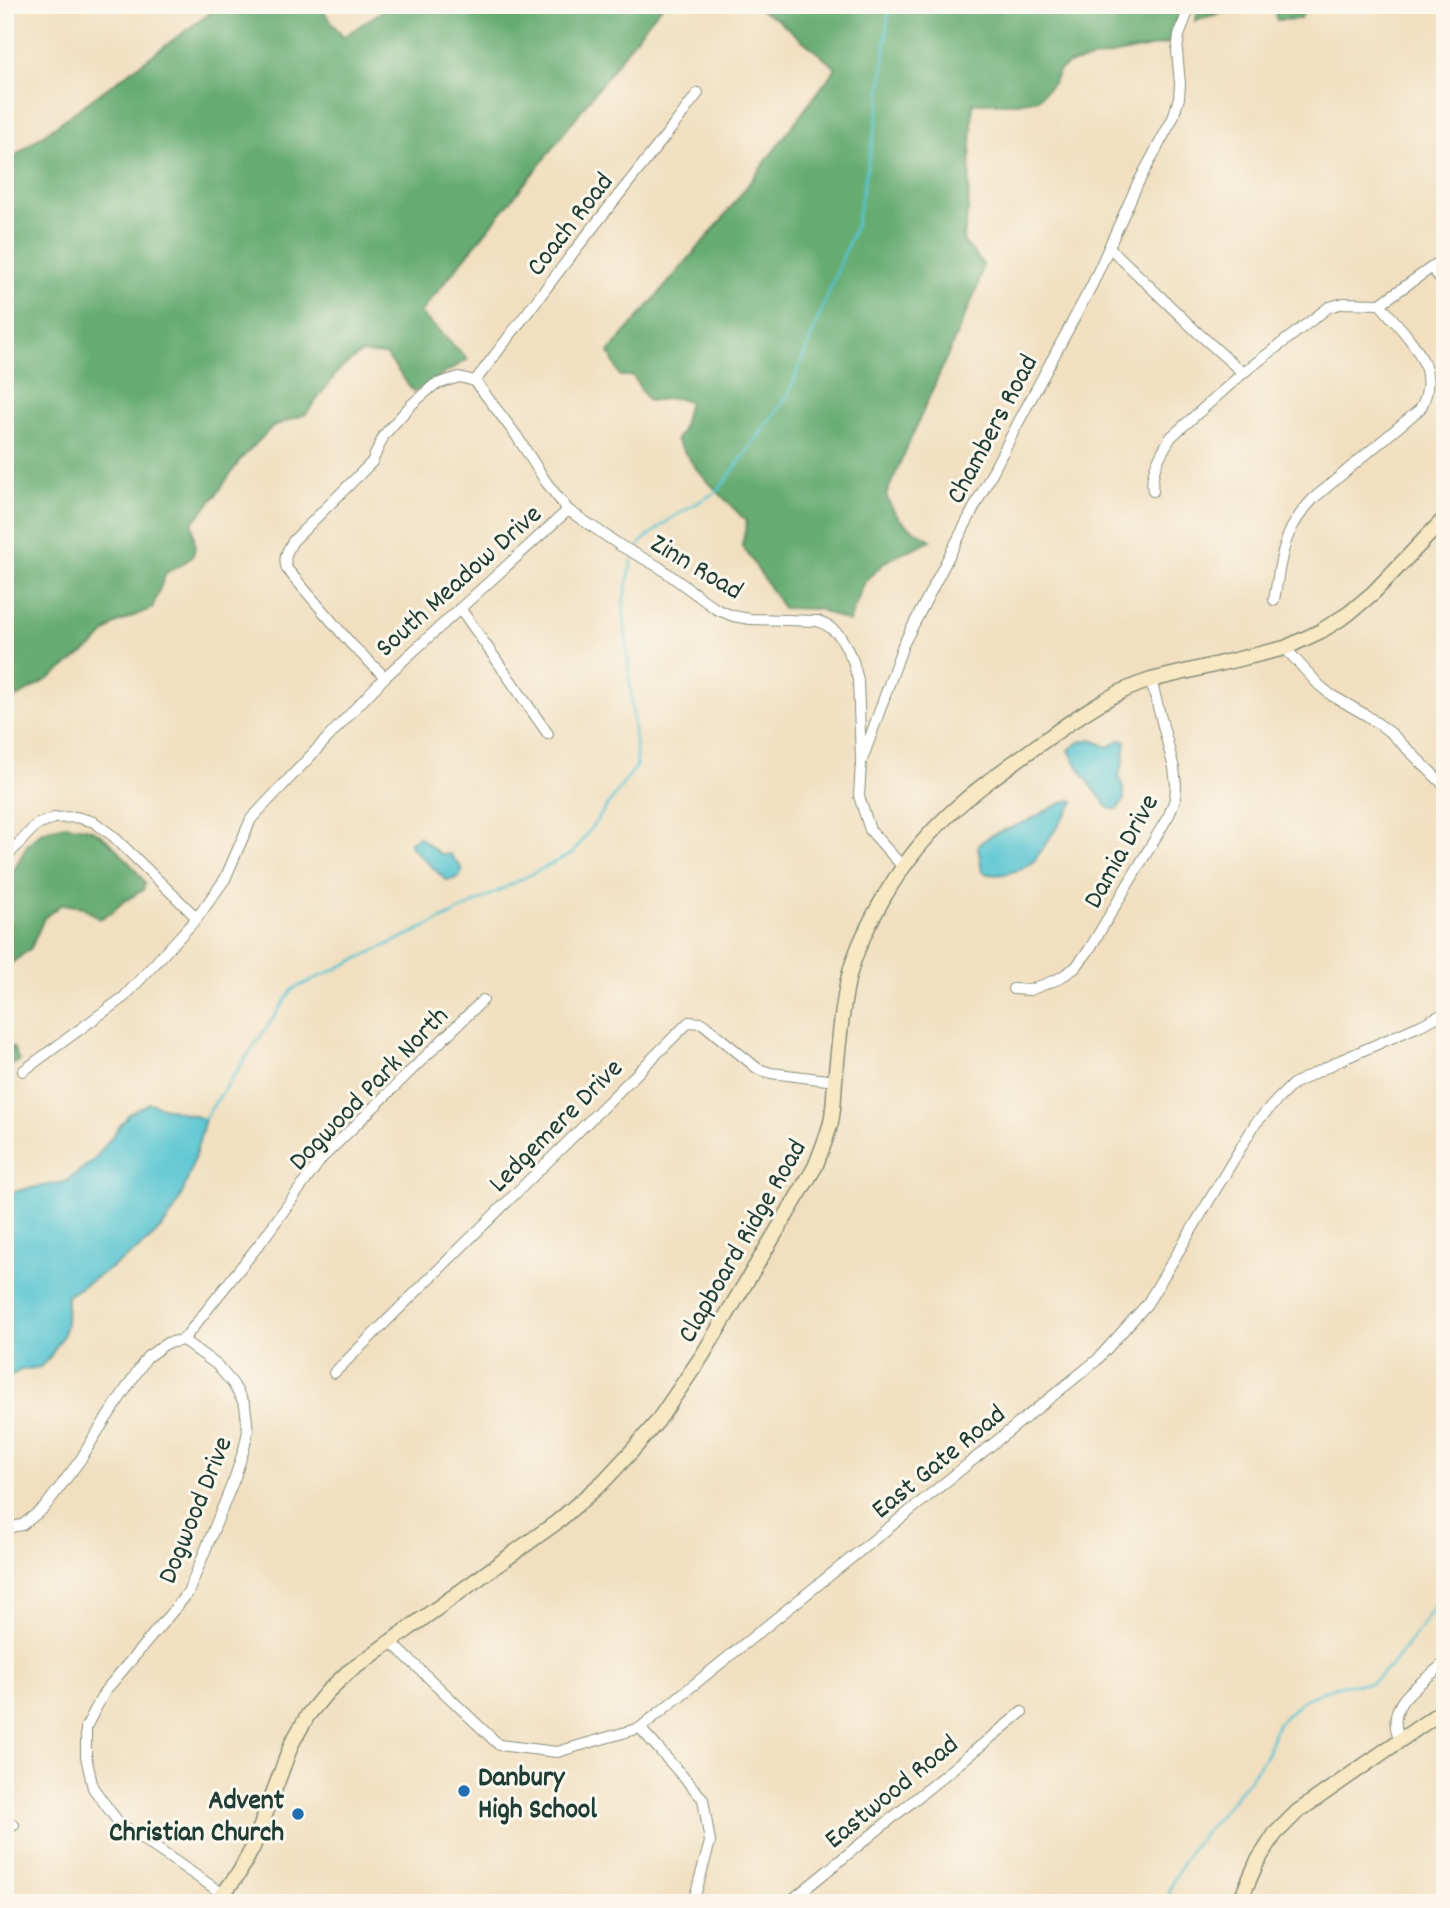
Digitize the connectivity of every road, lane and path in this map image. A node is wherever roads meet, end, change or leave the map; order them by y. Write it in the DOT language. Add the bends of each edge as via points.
graph roads {
  1 [pos="1190,5"];
  2 [pos="698,93"];
  3 [pos="1110,248"];
  4 [pos="1445,258"];
  5 [pos="1432,268"];
  6 [pos="1445,285"];
  7 [pos="1380,304"];
  8 [pos="1243,373"];
  9 [pos="475,381"];
  10 [pos="1153,491"];
  11 [pos="568,510"];
  12 [pos="1445,518"];
  13 [pos="1275,600"];
  14 [pos="460,608"];
  15 [pos="1285,648"];
  16 [pos="385,677"];
  17 [pos="1151,680"];
  18 [pos="548,734"];
  19 [pos="861,764"];
  20 [pos="1445,786"];
  21 [pos="5,863"];
  22 [pos="902,866"];
  23 [pos="197,918"];
  24 [pos="1013,989"];
  25 [pos="483,1000"];
  26 [pos="1445,1013"];
  27 [pos="23,1071"];
  28 [pos="835,1081"];
  29 [pos="183,1340"];
  30 [pos="334,1373"];
  31 [pos="5,1528"];
  32 [pos="390,1641"];
  33 [pos="1445,1662"];
  34 [pos="1445,1709"];
  35 [pos="1022,1712"];
  36 [pos="640,1728"];
  37 [pos="1400,1740"];
  38 [pos="219,1898"];
  39 [pos="693,1903"];
  40 [pos="788,1903"];
  41 [pos="1239,1903"];
  1 -- 3 [label="street, Chambers Road" via="1179,36 1179,98 1173,118 1137,184"];
  2 -- 9 [label="street, Coach Road"];
  3 -- 8 [label="street"];
  3 -- 19 [label="street, Chambers Road" via="903,645"];
  4 -- 5 [label="street"];
  5 -- 6 [label="street"];
  5 -- 7 [label="street"];
  7 -- 8 [label="street" via="1329,307"];
  7 -- 13 [label="street" via="1422,360 1428,377 1427,395 1420,409 1300,513 1284,544"];
  8 -- 10 [label="street" via="1171,437 1153,473"];
  9 -- 11 [label="street, Zinn Road"];
  9 -- 16 [label="street, South Meadow Drive" via="459,377 434,385 411,405 384,435 372,462 286,553 287,569"];
  11 -- 14 [label="street, South Meadow Drive"];
  11 -- 19 [label="street, Zinn Road" via="716,609 750,619 818,621 838,634 858,680"];
  12 -- 15 [label="main road, Clapboard Ridge Road" via="1373,593 1328,627"];
  14 -- 16 [label="street, South Meadow Drive"];
  14 -- 18 [label="street"];
  15 -- 17 [label="main road, Clapboard Ridge Road"];
  15 -- 20 [label="street" via="1319,685 1391,733"];
  16 -- 23 [label="street" via="251,820 226,879"];
  17 -- 22 [label="main road, Clapboard Ridge Road" via="1114,694 989,780 938,823"];
  17 -- 24 [label="street, Damia Drive" via="1177,786 1169,815 1075,968 1030,990"];
  19 -- 22 [label="street, Chambers Road" via="859,796 870,830"];
  21 -- 23 [label="street" via="36,825 54,818 94,822"];
  22 -- 28 [label="main road, Clapboard Ridge Road" via="873,917 849,978"];
  23 -- 27 [label="street" via="124,998"];
  25 -- 29 [label="street, Dogwood Park North" via="322,1158"];
  26 -- 36 [label="street, East Gate Road" via="1293,1084 1255,1124 1147,1304 1096,1361"];
  28 -- 30 [label="street, Ledgemere Drive" via="758,1069 702,1023 689,1022"];
  28 -- 32 [label="main road, Clapboard Ridge Road" via="827,1137 806,1184 657,1422 603,1482 557,1522"];
  29 -- 31 [label="street" via="167,1343 147,1357 82,1459 44,1508 22,1525"];
  29 -- 38 [label="street, Dogwood Drive" via="217,1365 245,1405 248,1431 244,1450 188,1593 105,1691 86,1727 86,1757 93,1788 119,1823"];
  32 -- 36 [label="street, East Gate Road" via="499,1745 557,1752"];
  32 -- 38 [label="main road, Clapboard Ridge Road" via="347,1673 308,1715 292,1743 253,1847"];
  33 -- 37 [label="street" via="1401,1703 1394,1728"];
  34 -- 37 [label="main road"];
  35 -- 40 [label="street, Eastwood Road"];
  36 -- 39 [label="street" via="703,1799 710,1842"];
  37 -- 41 [label="main road" via="1297,1812 1275,1834"];
}
